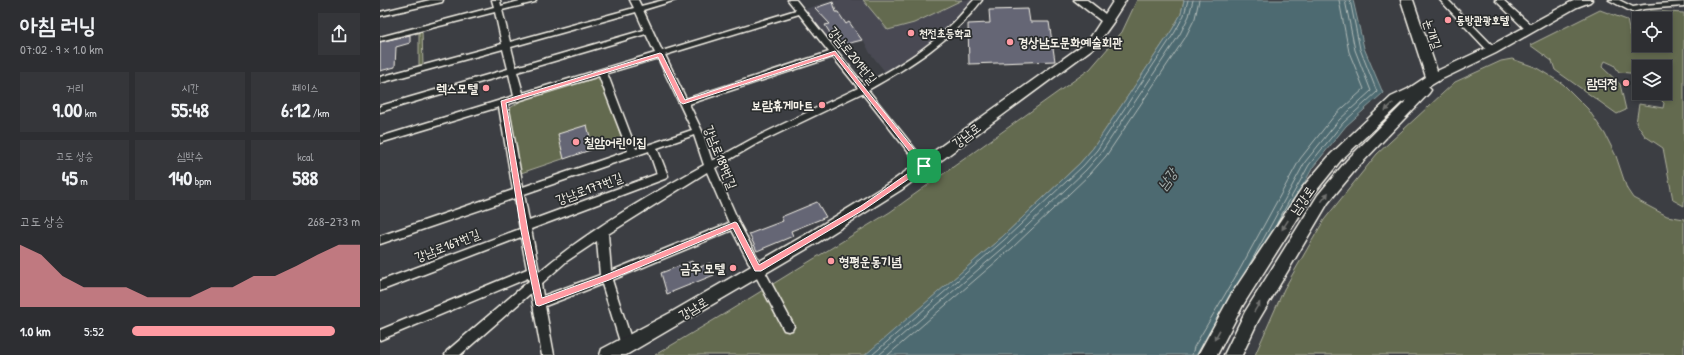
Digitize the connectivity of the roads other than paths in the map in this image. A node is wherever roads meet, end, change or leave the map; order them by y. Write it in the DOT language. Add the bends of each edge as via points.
graph roads {
  1 [pos="439,0"];
  2 [pos="532,0"];
  3 [pos="634,0"];
  4 [pos="672,0"];
  5 [pos="792,0"];
  6 [pos="978,0"];
  7 [pos="1080,0"];
  8 [pos="1120,0"];
  9 [pos="1407,0"];
  10 [pos="1444,0"];
  11 [pos="1499,0"];
  12 [pos="1586,0"];
  13 [pos="1613,0"];
  14 [pos="1569,2"];
  15 [pos="497,4"];
  16 [pos="1684,4"];
  17 [pos="638,9"];
  18 [pos="801,11"];
  19 [pos="380,14"];
  20 [pos="1108,21"];
  21 [pos="1530,29"];
  22 [pos="648,31"];
  23 [pos="380,39"];
  24 [pos="507,45"];
  25 [pos="1492,50"];
  26 [pos="835,53"];
  27 [pos="660,54"];
  28 [pos="513,70"];
  29 [pos="602,72"];
  30 [pos="1433,78"];
  31 [pos="380,80"];
  32 [pos="864,89"];
  33 [pos="520,97"];
  34 [pos="503,102"];
  35 [pos="683,102"];
  36 [pos="380,109"];
  37 [pos="697,131"];
  38 [pos="380,140"];
  39 [pos="652,147"];
  40 [pos="634,153"];
  41 [pos="709,166"];
  42 [pos="924,166"];
  43 [pos="519,193"];
  44 [pos="735,224"];
  45 [pos="525,229"];
  46 [pos="602,232"];
  47 [pos="380,240"];
  48 [pos="758,269"];
  49 [pos="533,270"];
  50 [pos="606,278"];
  51 [pos="535,283"];
  52 [pos="380,286"];
  53 [pos="539,302"];
  54 [pos="788,326"];
  55 [pos="380,335"];
  56 [pos="627,345"];
  57 [pos="451,355"];
  58 [pos="548,355"];
  59 [pos="609,355"];
  60 [pos="1207,355"];
  61 [pos="1233,355"];
  1 -- 19 [label="street"];
  2 -- 15 [label="street"];
  3 -- 17 [label="street, 강남로189번길"];
  4 -- 17 [label="street"];
  5 -- 18 [label="street, 강남로201번길"];
  6 -- 32 [label="street" via="931,48"];
  7 -- 20 [label="street"];
  8 -- 20 [label="street, 강남로"];
  9 -- 30 [label="street, 논개길"];
  10 -- 25 [label="street"];
  11 -- 21 [label="street"];
  12 -- 14 [label="street, 남강로"];
  13 -- 16 [label="street" via="1632,10"];
  14 -- 21 [label="street, 남강로"];
  15 -- 23 [label="street"];
  15 -- 24 [label="street"];
  17 -- 22 [label="street, 강남로189번길"];
  17 -- 24 [label="street"];
  18 -- 26 [label="street, 강남로201번길"];
  18 -- 27 [label="street"];
  20 -- 42 [label="street, 강남로" via="1092,43"];
  21 -- 25 [label="street, 남강로"];
  22 -- 27 [label="street, 강남로189번길"];
  22 -- 28 [label="street"];
  24 -- 28 [label="street"];
  24 -- 31 [label="street"];
  25 -- 30 [label="street, 남강로"];
  26 -- 32 [label="street, 강남로201번길"];
  26 -- 35 [label="street"];
  27 -- 29 [label="street"];
  27 -- 35 [label="street, 강남로189번길"];
  28 -- 33 [label="street"];
  28 -- 36 [label="street"];
  29 -- 33 [label="street"];
  29 -- 40 [label="street"];
  30 -- 60 [label="street, 남강로, one-way" via="1396,100 1336,157 1307,192 1237,300"];
  61 -- 30 [label="street, 남강로, one-way" via="1251,317 1323,199 1352,164 1421,95"];
  32 -- 41 [label="street"];
  32 -- 42 [label="street, 강남로201번길"];
  33 -- 34 [label="street"];
  34 -- 38 [label="street"];
  34 -- 43 [label="street"];
  35 -- 37 [label="street, 강남로189번길"];
  37 -- 39 [label="street"];
  37 -- 41 [label="street, 강남로189번길"];
  39 -- 40 [label="street"];
  39 -- 45 [label="street, 강남로177번길" via="663,176"];
  40 -- 43 [label="street"];
  41 -- 44 [label="street, 강남로189번길"];
  41 -- 46 [label="street"];
  42 -- 48 [label="street, 강남로" via="863,208"];
  43 -- 45 [label="street"];
  43 -- 47 [label="street"];
  44 -- 48 [label="street, 강남로189번길"];
  44 -- 50 [label="street"];
  45 -- 49 [label="street"];
  45 -- 52 [label="street, 강남로167번길"];
  46 -- 50 [label="street"];
  46 -- 51 [label="street" via="563,258"];
  48 -- 54 [label="street, 강남로189번길"];
  48 -- 56 [label="street, 강남로"];
  49 -- 51 [label="street"];
  49 -- 55 [label="street"];
  50 -- 53 [label="street"];
  50 -- 56 [label="street"];
  51 -- 53 [label="street"];
  51 -- 57 [label="street"];
  53 -- 58 [label="street"];
  56 -- 59 [label="street, 강남로"];
}
